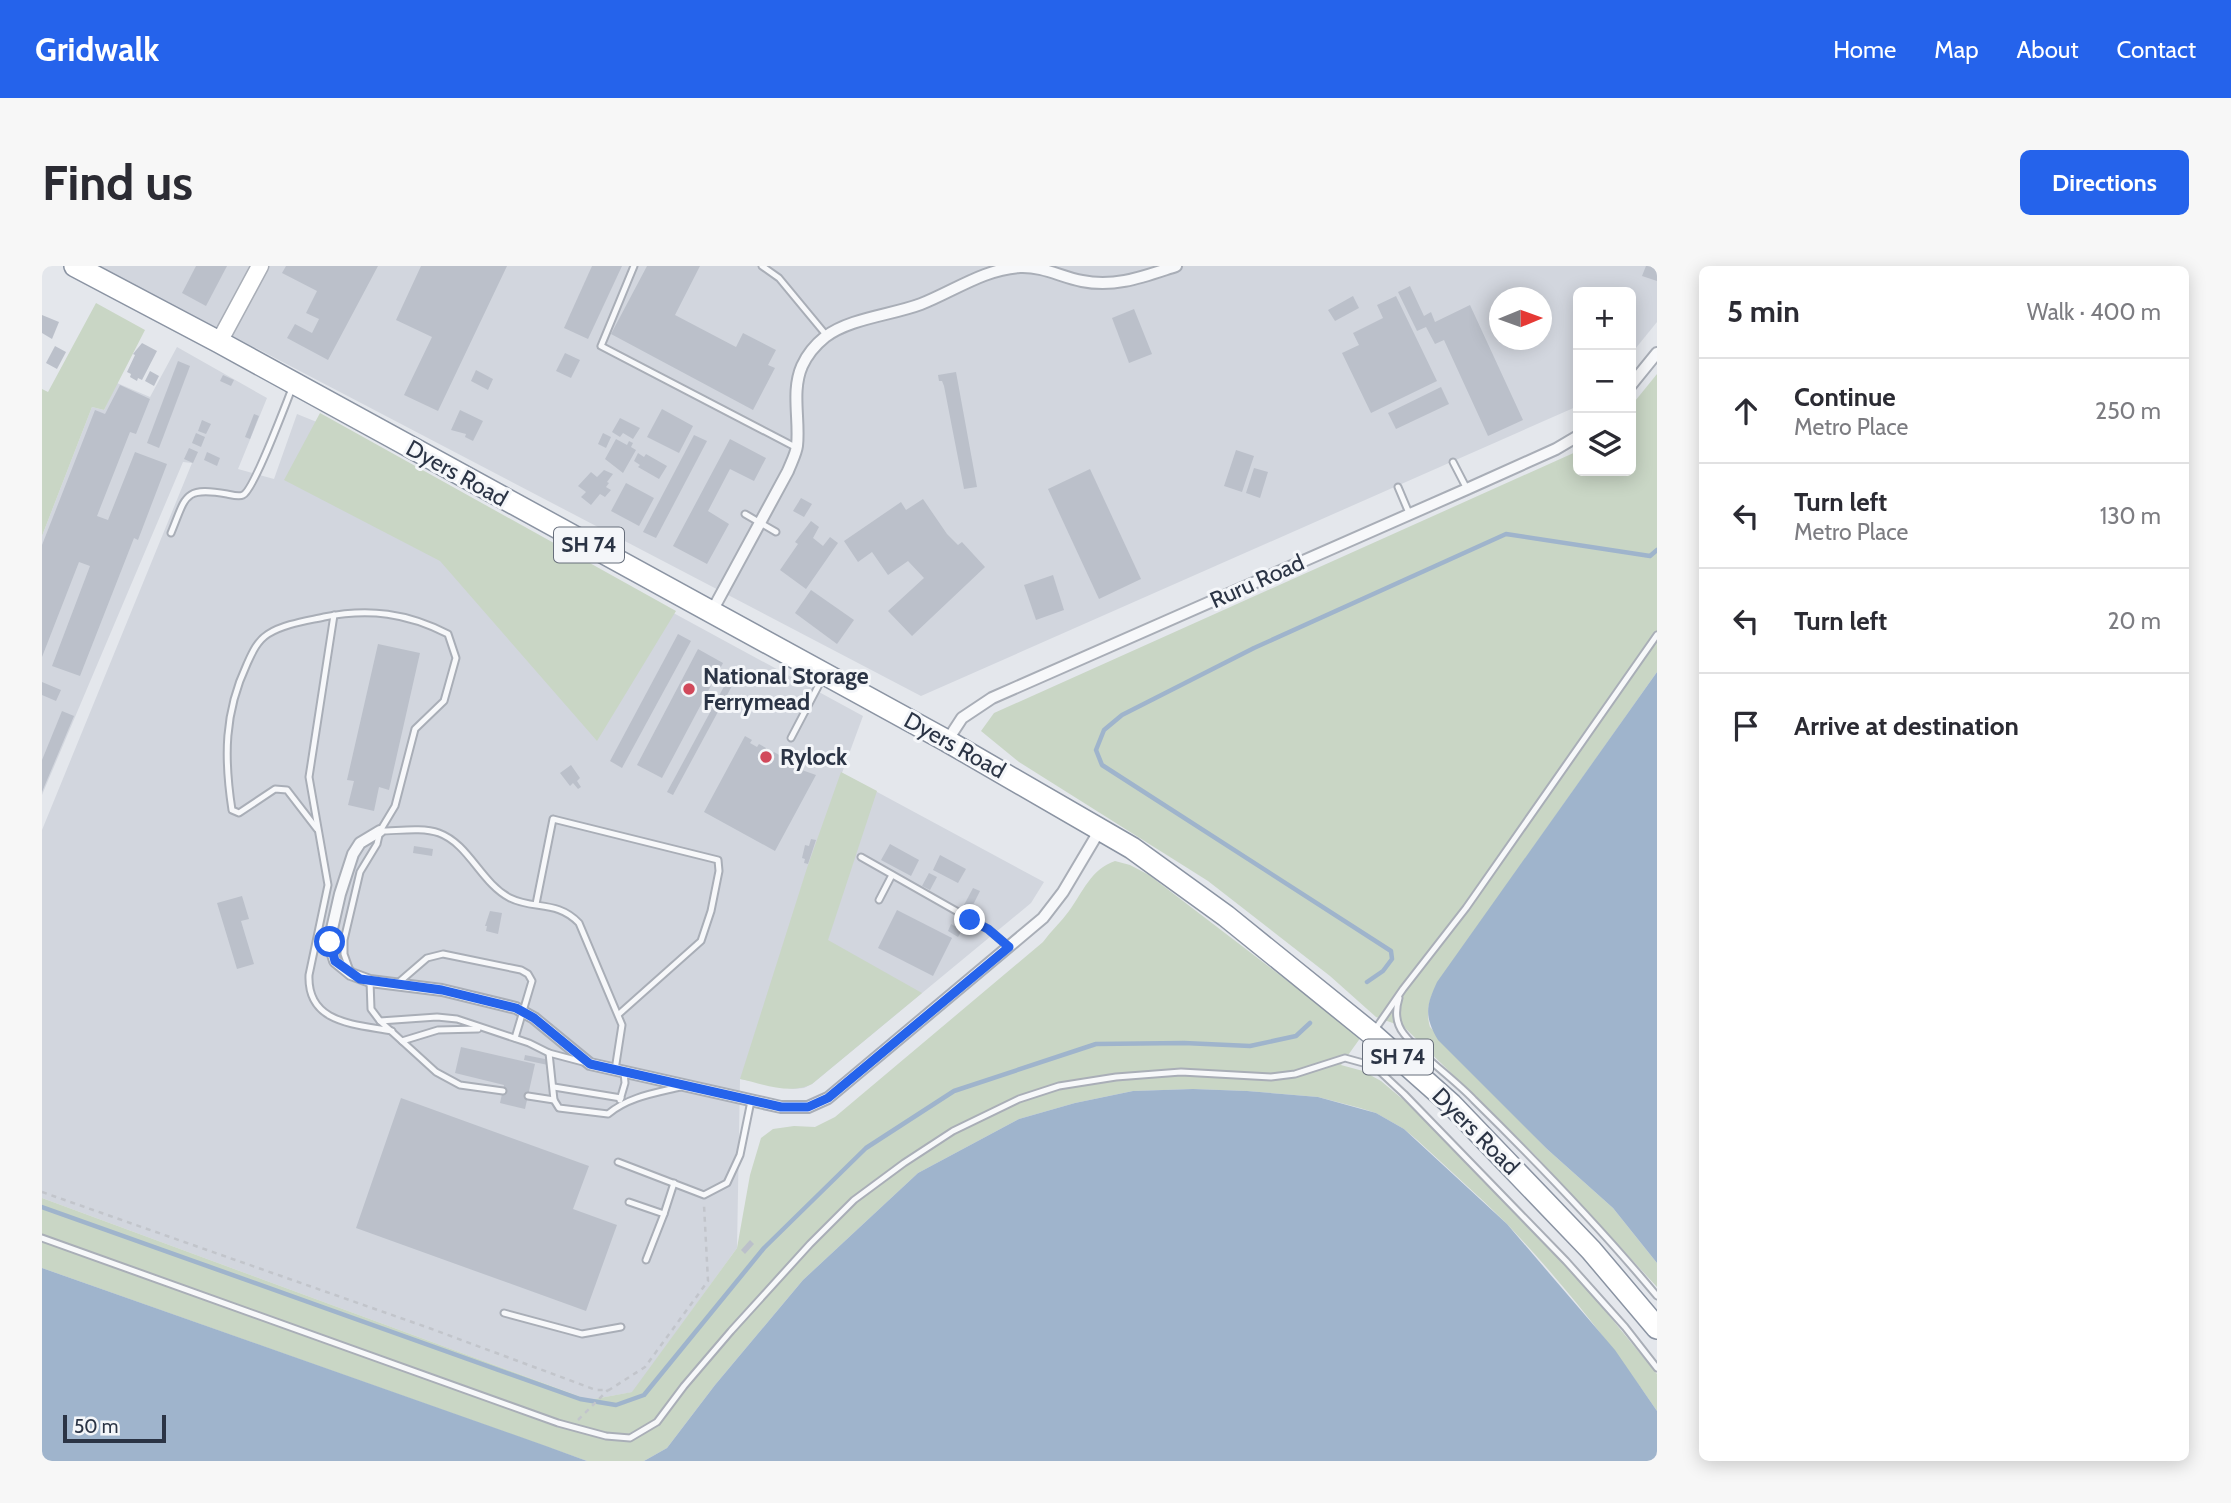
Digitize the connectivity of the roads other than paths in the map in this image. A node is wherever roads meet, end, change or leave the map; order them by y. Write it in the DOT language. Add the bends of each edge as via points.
graph roads {
  1 [pos="75,266"];
  2 [pos="260,266"];
  3 [pos="634,266"];
  4 [pos="762,266"];
  5 [pos="1176,266"];
  6 [pos="1040,267"];
  7 [pos="982,271"];
  8 [pos="1111,272"];
  9 [pos="1107,284"];
  10 [pos="827,336"];
  11 [pos="219,342"];
  12 [pos="1657,353"];
  13 [pos="1636,379"];
  14 [pos="294,383"];
  15 [pos="1573,439"];
  16 [pos="797,448"];
  17 [pos="1453,462"];
  18 [pos="1398,487"];
  19 [pos="1467,489"];
  20 [pos="745,514"];
  21 [pos="1410,514"];
  22 [pos="760,523"];
  23 [pos="776,532"];
  24 [pos="171,533"];
  25 [pos="711,613"];
  26 [pos="334,615"];
  27 [pos="1657,635"];
  28 [pos="824,675"];
  29 [pos="791,738"];
  30 [pos="947,741"];
  31 [pos="1101,828"];
  32 [pos="317,830"];
  33 [pos="380,831"];
  34 [pos="861,857"];
  35 [pos="892,875"];
  36 [pos="879,900"];
  37 [pos="536,904"];
  38 [pos="1009,947"];
  39 [pos="365,980"];
  40 [pos="396,985"];
  41 [pos="1403,989"];
  42 [pos="524,1011"];
  43 [pos="619,1014"];
  44 [pos="380,1021"];
  45 [pos="484,1029"];
  46 [pos="392,1031"];
  47 [pos="1372,1034"];
  48 [pos="515,1038"];
  49 [pos="402,1041"];
  50 [pos="549,1053"];
  51 [pos="590,1064"];
  52 [pos="619,1071"];
  53 [pos="687,1086"];
  54 [pos="554,1087"];
  55 [pos="503,1091"];
  56 [pos="528,1096"];
  57 [pos="554,1100"];
  58 [pos="751,1101"];
  59 [pos="620,1102"];
  60 [pos="618,1162"];
  61 [pos="674,1183"];
  62 [pos="629,1202"];
  63 [pos="664,1213"];
  64 [pos="42,1238"];
  65 [pos="646,1259"];
  66 [pos="1657,1296"];
  67 [pos="504,1313"];
  68 [pos="621,1327"];
  69 [pos="1657,1328"];
  70 [pos="1657,1368"];
  1 -- 11 [label="highway, Dyers Road / SH 74"];
  2 -- 11 [label="street"];
  3 -- 16 [label="lane" via="601,346"];
  4 -- 10 [label="lane" via="779,278"];
  5 -- 9 [label="street"];
  6 -- 7 [label="street"];
  6 -- 9 [label="street"];
  7 -- 10 [label="street" via="919,304"];
  8 -- 9 [label="lane"];
  10 -- 16 [label="street" via="811,350 801,368"];
  11 -- 14 [label="highway, Dyers Road / SH 74"];
  12 -- 13 [label="street"];
  14 -- 24 [label="lane" via="246,494 208,490 190,494"];
  14 -- 25 [label="highway, Dyers Road / SH 74"];
  15 -- 19 [label="street, Ruru Road"];
  16 -- 22 [label="street"];
  17 -- 19 [label="lane"];
  18 -- 21 [label="lane"];
  19 -- 21 [label="street, Ruru Road"];
  20 -- 22 [label="lane"];
  21 -- 30 [label="street, Ruru Road" via="992,698 962,718"];
  22 -- 23 [label="lane"];
  22 -- 25 [label="street"];
  25 -- 28 [label="highway, Dyers Road / SH 74"];
  26 -- 32 [label="lane" via="309,777"];
  26 -- 32 [label="lane" via="278,629 260,640 241,677 226,737 232,810 240,813 275,789 287,790"];
  26 -- 33 [label="lane" via="380,611 426,623 448,634 456,658 444,701 415,729 395,806"];
  27 -- 41 [label="lane" via="1466,908"];
  28 -- 29 [label="lane"];
  28 -- 30 [label="highway, Dyers Road / SH 74"];
  30 -- 31 [label="highway, Dyers Road / SH 74"];
  31 -- 38 [label="street" via="1055,902"];
  31 -- 47 [label="highway, Dyers Road / SH 74" via="1226,916"];
  32 -- 46 [label="lane" via="328,885 309,975 311,997 317,1007 337,1019"];
  33 -- 37 [label="lane" via="436,832 452,839 497,889 511,899"];
  33 -- 39 [label="street" via="360,843 353,854 330,942 335,961"];
  34 -- 35 [label="lane"];
  35 -- 36 [label="lane"];
  35 -- 38 [label="lane" via="988,929"];
  37 -- 43 [label="lane" via="570,914 579,923"];
  37 -- 43 [label="lane" via="553,819 718,860 711,911 701,941"];
  38 -- 58 [label="street" via="828,1098 796,1108"];
  39 -- 40 [label="street"];
  39 -- 44 [label="lane" via="371,1009"];
  40 -- 42 [label="street" via="442,990"];
  40 -- 42 [label="lane" via="434,954 456,956 528,974 532,981"];
  41 -- 47 [label="lane"];
  41 -- 66 [label="lane" via="1396,1010 1405,1035 1581,1208"];
  42 -- 48 [label="lane"];
  42 -- 51 [label="street"];
  43 -- 52 [label="lane"];
  44 -- 45 [label="lane" via="447,1017"];
  44 -- 46 [label="lane"];
  45 -- 48 [label="lane"];
  45 -- 49 [label="lane" via="438,1030"];
  46 -- 49 [label="lane"];
  47 -- 69 [label="highway, Dyers Road / SH 74" via="1451,1104 1516,1171"];
  48 -- 50 [label="lane"];
  49 -- 55 [label="lane" via="436,1072 460,1085"];
  50 -- 51 [label="lane"];
  50 -- 54 [label="lane"];
  51 -- 52 [label="street"];
  52 -- 53 [label="street"];
  52 -- 59 [label="lane" via="625,1083"];
  53 -- 58 [label="street"];
  53 -- 59 [label="lane"];
  54 -- 57 [label="lane"];
  54 -- 59 [label="lane"];
  56 -- 57 [label="lane"];
  57 -- 59 [label="lane" via="566,1111 608,1114"];
  58 -- 61 [label="lane" via="740,1155 727,1183 704,1195"];
  60 -- 61 [label="lane"];
  61 -- 63 [label="lane"];
  62 -- 63 [label="lane"];
  63 -- 65 [label="lane"];
  64 -- 70 [label="lane" via="558,1423 630,1438 657,1422 731,1331 855,1200 953,1131 1019,1099 1059,1086 1181,1072 1271,1077 1345,1058 1374,1066 1404,1094 1566,1261"];
  67 -- 68 [label="lane" via="582,1334"];
}
